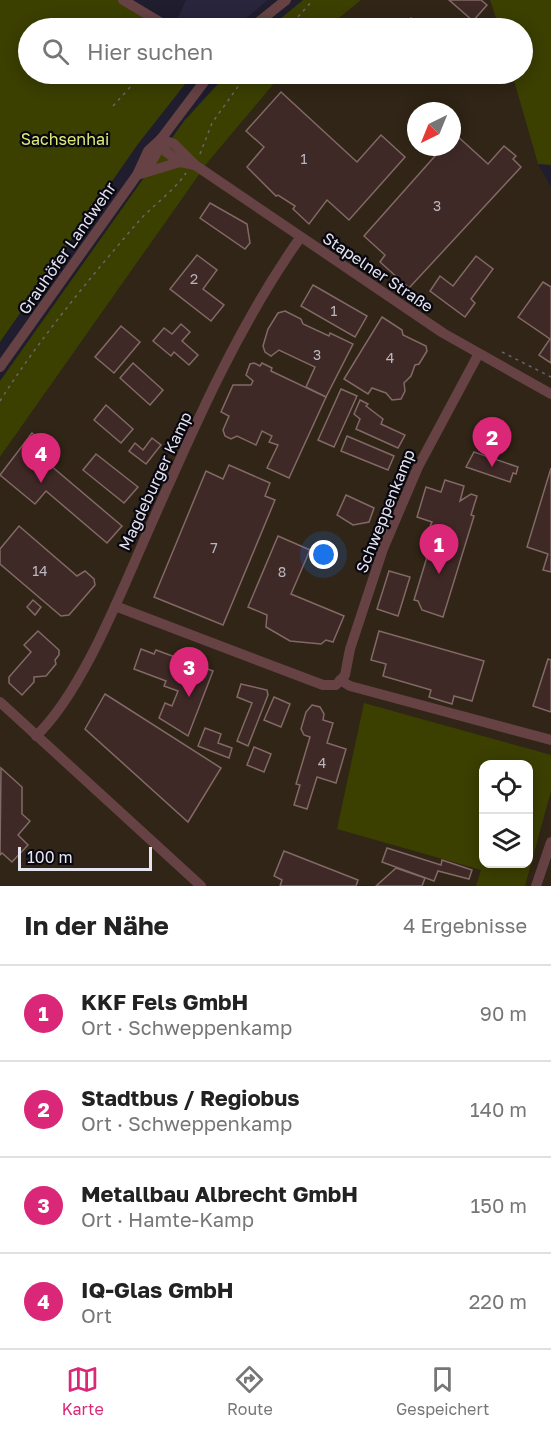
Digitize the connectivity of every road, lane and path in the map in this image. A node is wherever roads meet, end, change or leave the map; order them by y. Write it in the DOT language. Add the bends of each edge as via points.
graph roads {
  1 [pos="123,0"];
  2 [pos="286,0"];
  3 [pos="313,0"];
  4 [pos="153,18"];
  5 [pos="264,18"];
  6 [pos="297,18"];
  7 [pos="133,84"];
  8 [pos="202,84"];
  9 [pos="240,84"];
  10 [pos="113,106"];
  11 [pos="161,139"];
  12 [pos="180,162"];
  13 [pos="191,169"];
  14 [pos="137,175"];
  15 [pos="300,238"];
  16 [pos="502,352"];
  17 [pos="478,355"];
  18 [pos="0,367"];
  19 [pos="551,377"];
  20 [pos="551,394"];
  21 [pos="0,401"];
  22 [pos="115,606"];
  23 [pos="338,682"];
  24 [pos="0,702"];
  25 [pos="36,736"];
  26 [pos="551,740"];
  27 [pos="551,842"];
  28 [pos="201,886"];
  29 [pos="536,886"];
  1 -- 4 [label="street"];
  2 -- 5 [label="street"];
  3 -- 6 [label="path"];
  7 -- 10 [label="path"];
  8 -- 11 [label="street, Grauhöfer Landwehr"];
  9 -- 13 [label="path" via="212,123"];
  11 -- 12 [label="street" via="165,151"];
  11 -- 13 [label="street, Stapelner Straße" via="174,144"];
  11 -- 14 [label="street, Grauhöfer Landwehr" via="148,151"];
  12 -- 13 [label="street, Stapelner Straße"];
  12 -- 14 [label="street"];
  13 -- 15 [label="street, Stapelner Straße"];
  13 -- 21 [label="path" via="151,207 102,264"];
  14 -- 18 [label="street, Grauhöfer Landwehr"];
  15 -- 17 [label="street, Stapelner Straße"];
  15 -- 22 [label="street, Magdeburger Kamp" via="220,375"];
  16 -- 19 [label="path"];
  17 -- 20 [label="street, Stapelner Straße"];
  17 -- 23 [label="street, Schweppenkamp" via="413,477 383,549 345,675"];
  22 -- 23 [label="street" via="322,685"];
  22 -- 25 [label="street, Magdeburger Kamp" via="70,693"];
  23 -- 26 [label="street"];
  24 -- 25 [label="street"];
  25 -- 28 [label="street"];
  27 -- 29 [label="street"];
}
